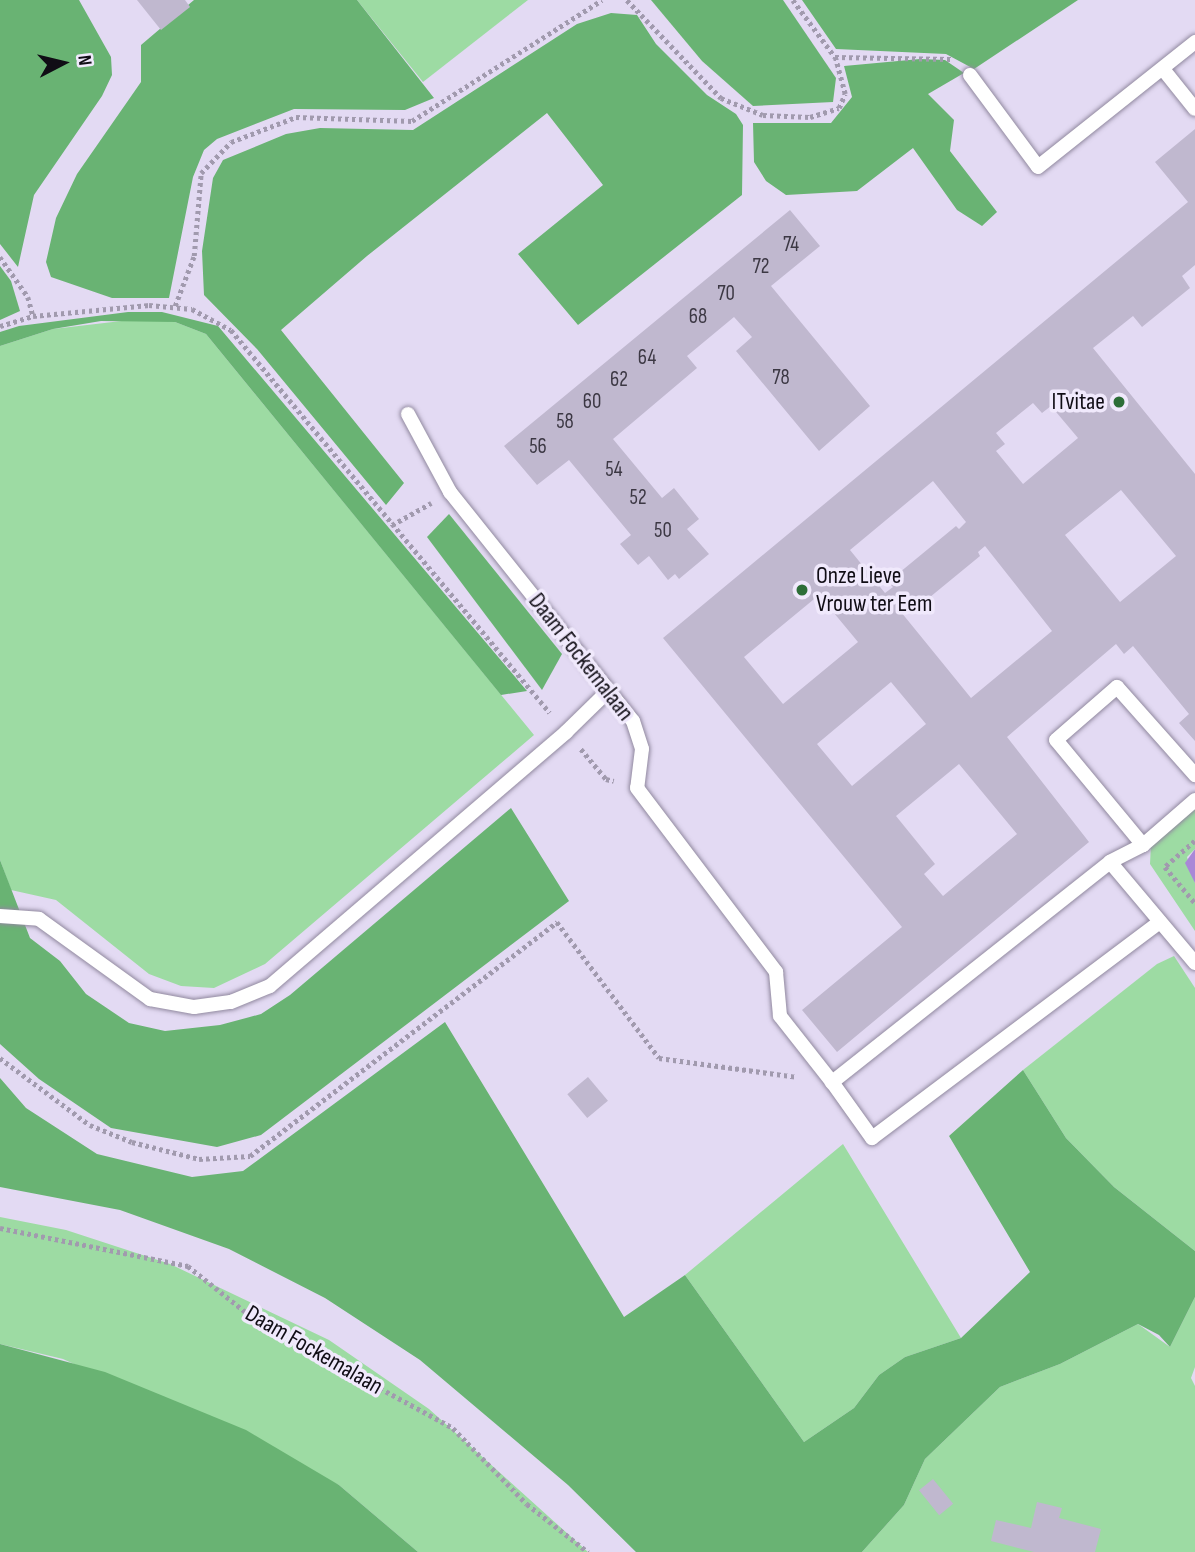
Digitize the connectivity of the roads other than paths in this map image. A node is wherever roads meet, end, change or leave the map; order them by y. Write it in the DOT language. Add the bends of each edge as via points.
graph roads {
  1 [pos="1195,42"];
  2 [pos="1163,69"];
  3 [pos="970,75"];
  4 [pos="1195,109"];
  5 [pos="408,414"];
  6 [pos="609,690"];
  7 [pos="1195,775"];
  8 [pos="1195,800"];
  9 [pos="1143,845"];
  10 [pos="1110,862"];
  11 [pos="0,916"];
  12 [pos="1160,922"];
  13 [pos="1195,963"];
  14 [pos="832,1082"];
  1 -- 2 [label="lane"];
  2 -- 3 [label="lane" via="1038,167"];
  2 -- 4 [label="lane"];
  5 -- 6 [label="lane, Daam Fockemalaan" via="450,492"];
  6 -- 11 [label="lane" via="270,986 231,1002 194,1007 150,999 39,919"];
  6 -- 14 [label="lane, Daam Fockemalaan" via="634,721 639,740 637,788 775,972 780,1016"];
  7 -- 9 [label="lane" via="1117,687 1056,740"];
  8 -- 9 [label="lane"];
  9 -- 10 [label="lane"];
  10 -- 12 [label="lane"];
  10 -- 14 [label="lane"];
  12 -- 13 [label="lane"];
  12 -- 14 [label="lane" via="873,1138"];
}
